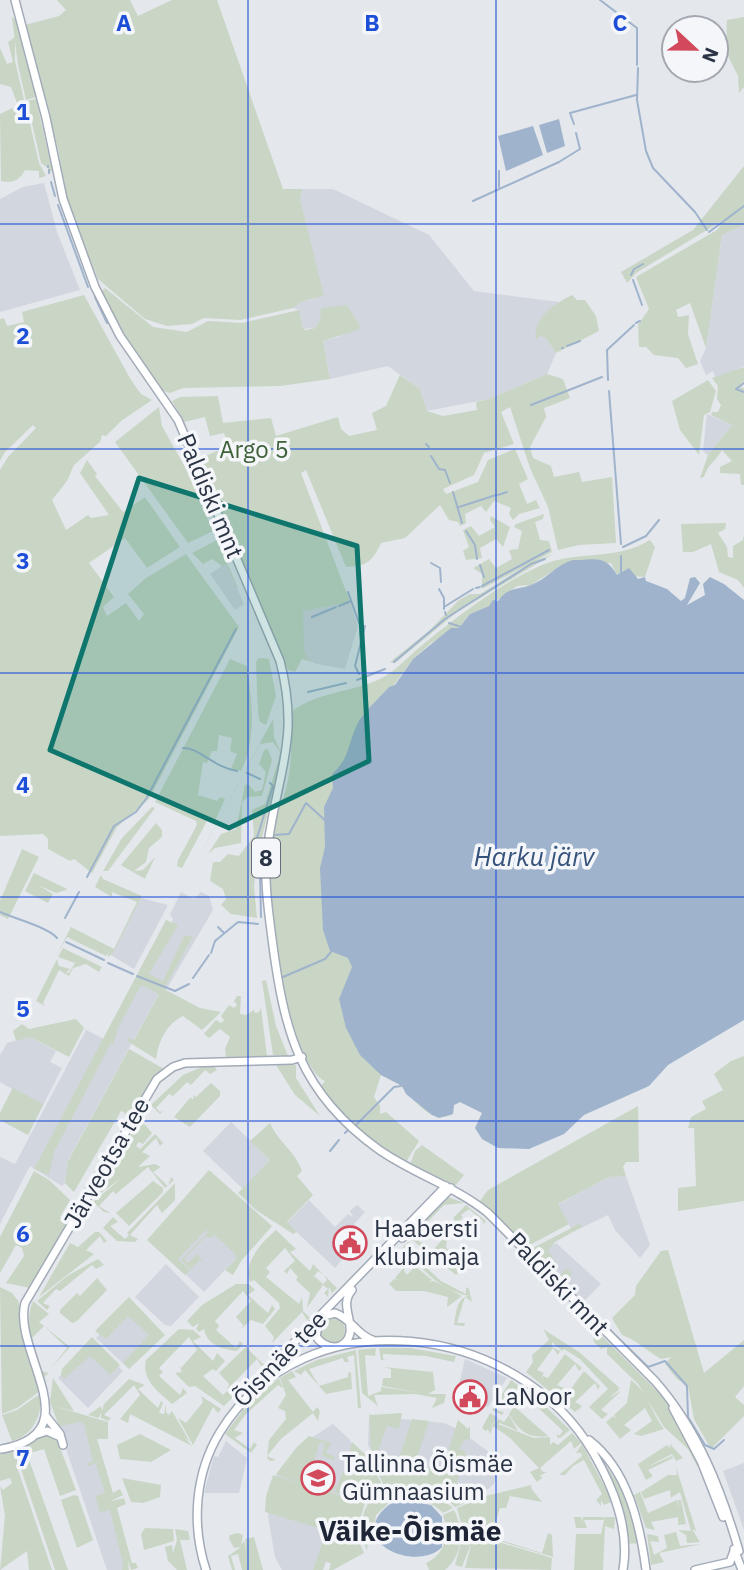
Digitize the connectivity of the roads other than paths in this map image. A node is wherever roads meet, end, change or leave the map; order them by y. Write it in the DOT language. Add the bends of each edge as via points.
graph roads {
  1 [pos="15,0"];
  2 [pos="285,1014"];
  3 [pos="291,1041"];
  4 [pos="301,1057"];
  5 [pos="286,1060"];
  6 [pos="314,1085"];
  7 [pos="325,1098"];
  8 [pos="423,1174"];
  9 [pos="449,1187"];
  10 [pos="433,1199"];
  11 [pos="320,1317"];
  12 [pos="348,1322"];
  13 [pos="375,1341"];
  14 [pos="335,1348"];
  15 [pos="272,1369"];
  16 [pos="42,1419"];
  17 [pos="58,1436"];
  18 [pos="31,1438"];
  19 [pos="589,1440"];
  20 [pos="63,1446"];
  21 [pos="1,1449"];
  22 [pos="643,1550"];
  23 [pos="624,1551"];
  24 [pos="739,1552"];
  25 [pos="725,1565"];
  26 [pos="744,1565"];
  27 [pos="204,1570"];
  28 [pos="623,1570"];
  29 [pos="646,1570"];
  30 [pos="695,1570"];
  31 [pos="711,1570"];
  32 [pos="741,1570"];
  1 -- 2 [label="main road, Paldiski mnt / 8" via="63,199 95,286 120,336 178,420 280,661 288,696 289,741 269,834 266,874"];
  2 -- 3 [label="main road, Paldiski mnt / 8"];
  2 -- 4 [label="main road, Paldiski mnt / 8"];
  3 -- 4 [label="main road, Paldiski mnt / 8"];
  3 -- 5 [label="main road" via="295,1053"];
  4 -- 5 [label="main road, Järveotsa tee"];
  4 -- 6 [label="main road, Paldiski mnt / 8"];
  4 -- 7 [label="main road, Paldiski mnt / 8"];
  5 -- 6 [label="main road" via="300,1064"];
  5 -- 16 [label="main road, Järveotsa tee" via="185,1063 157,1079 25,1303 23,1324 46,1397"];
  6 -- 7 [label="main road, Paldiski mnt / 8"];
  7 -- 8 [label="main road, Paldiski mnt / 8" via="367,1141"];
  8 -- 9 [label="main road, Paldiski mnt / 8"];
  8 -- 10 [label="main road" via="437,1185"];
  9 -- 10 [label="main road, Õismäe tee"];
  9 -- 12 [label="main road, Õismäe tee" via="349,1294"];
  9 -- 24 [label="main road, Paldiski mnt / 8" via="482,1208 511,1235 652,1379 699,1456"];
  10 -- 11 [label="main road, Õismäe tee"];
  11 -- 12 [label="main road" via="335,1313"];
  11 -- 14 [label="main road" via="315,1329 318,1339"];
  11 -- 15 [label="main road, Õismäe tee"];
  12 -- 13 [label="main road, Õismäe tee" via="358,1334"];
  12 -- 14 [label="main road" via="348,1338"];
  13 -- 14 [label="main road, Õismäe tee"];
  13 -- 19 [label="main road, Õismäe tee" via="446,1346 494,1363 535,1388"];
  14 -- 15 [label="main road, Õismäe tee"];
  15 -- 27 [label="main road, Õismäe tee" via="214,1443 201,1477 197,1521"];
  15 -- 27 [label="main road, Õismäe tee" via="229,1411 202,1462 193,1516"];
  16 -- 18 [label="main road"];
  16 -- 20 [label="main road" via="60,1434"];
  16 -- 21 [label="main road" via="24,1439"];
  17 -- 18 [label="main road" via="45,1431"];
  18 -- 21 [label="main road"];
  19 -- 22 [label="main road" via="629,1496"];
  19 -- 23 [label="main road, Õismäe tee" via="613,1491"];
  22 -- 23 [label="main road" via="633,1544"];
  22 -- 29 [label="main road"];
  23 -- 28 [label="main road, Õismäe tee"];
  24 -- 25 [label="main road"];
  24 -- 26 [label="main road, Paldiski mnt / 8"];
  24 -- 32 [label="main road, Paldiski mnt / 8"];
  25 -- 30 [label="main road"];
  25 -- 31 [label="main road"];
  25 -- 32 [label="main road"];
}
